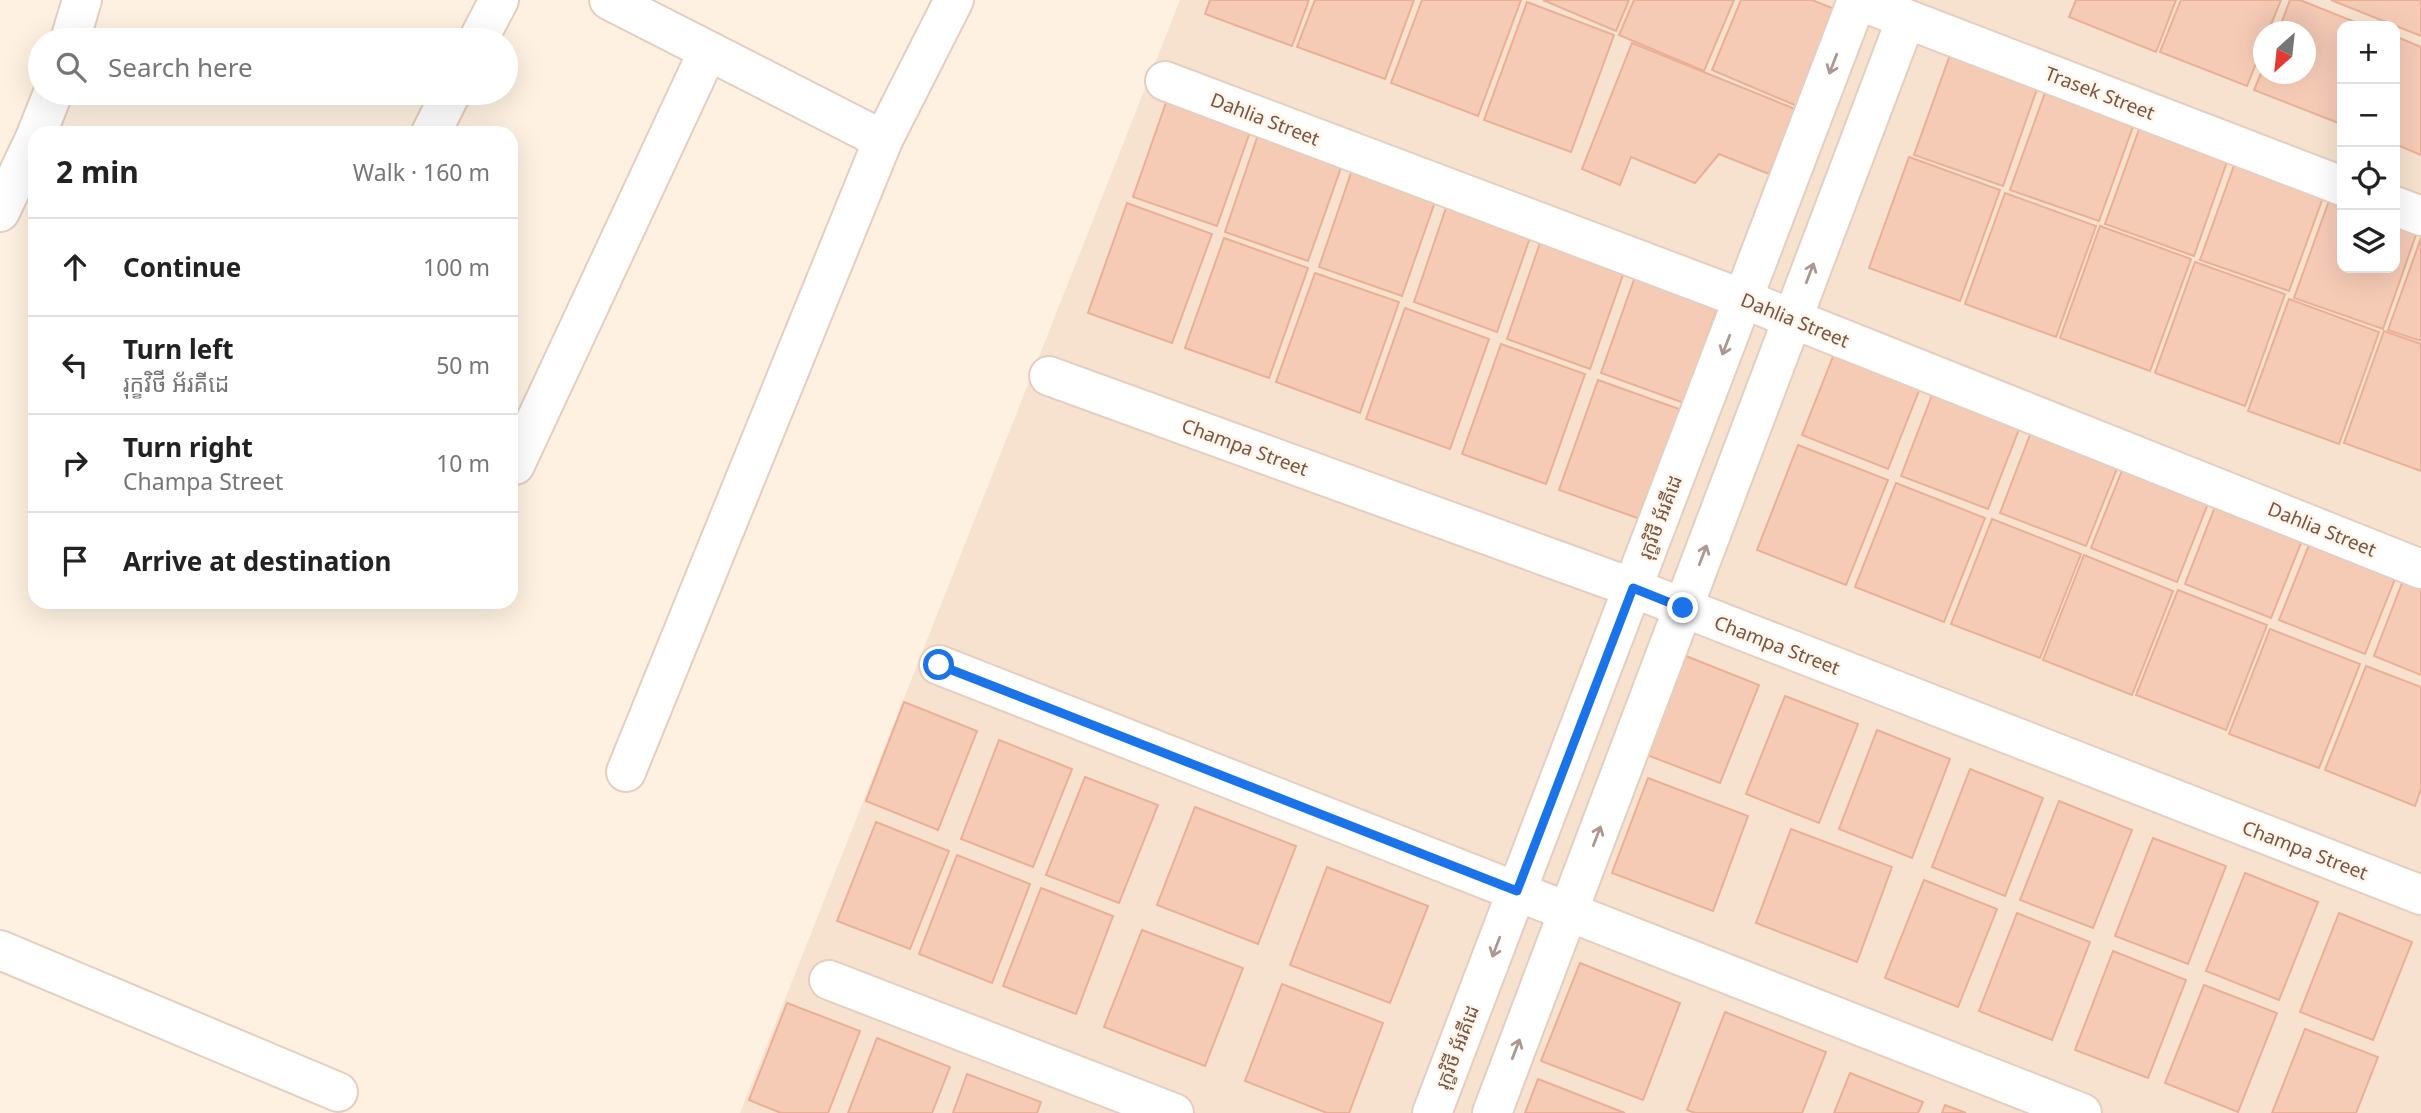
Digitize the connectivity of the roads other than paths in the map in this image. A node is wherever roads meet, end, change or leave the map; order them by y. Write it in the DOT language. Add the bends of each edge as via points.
graph roads {
  1 [pos="82,0"];
  2 [pos="499,0"];
  3 [pos="609,0"];
  4 [pos="954,0"];
  5 [pos="1857,0"];
  6 [pos="1906,19"];
  7 [pos="74,28"];
  8 [pos="484,28"];
  9 [pos="708,51"];
  10 [pos="1165,81"];
  11 [pos="48,105"];
  12 [pos="446,105"];
  13 [pos="40,126"];
  14 [pos="435,126"];
  15 [pos="883,139"];
  16 [pos="28,152"];
  17 [pos="2337,184"];
  18 [pos="2400,208"];
  19 [pos="0,212"];
  20 [pos="2421,216"];
  21 [pos="1743,299"];
  22 [pos="1792,320"];
  23 [pos="1049,376"];
  24 [pos="518,460"];
  25 [pos="2421,569"];
  26 [pos="1633,588"];
  27 [pos="1683,608"];
  28 [pos="939,665"];
  29 [pos="626,772"];
  30 [pos="1517,891"];
  31 [pos="2421,895"];
  32 [pos="1568,911"];
  33 [pos="0,950"];
  34 [pos="829,980"];
  35 [pos="338,1093"];
  36 [pos="1174,1113"];
  37 [pos="1432,1113"];
  38 [pos="1492,1113"];
  39 [pos="2082,1113"];
  1 -- 7 [label="street"];
  2 -- 8 [label="street"];
  3 -- 9 [label="street"];
  4 -- 15 [label="street"];
  5 -- 6 [label="street, Trasek Street"];
  5 -- 21 [label="street, រុក្ខវិថី អ័រគីដេ, one-way"];
  6 -- 17 [label="street, Trasek Street"];
  22 -- 6 [label="street, one-way"];
  9 -- 15 [label="street"];
  9 -- 24 [label="street"];
  10 -- 21 [label="street, Dahlia Street"];
  11 -- 13 [label="street"];
  12 -- 14 [label="street"];
  15 -- 29 [label="street"];
  16 -- 19 [label="street"];
  18 -- 20 [label="street"];
  21 -- 22 [label="street, Dahlia Street"];
  21 -- 26 [label="street, រុក្ខវិថី អ័រគីដេ, one-way"];
  22 -- 25 [label="street, Dahlia Street"];
  27 -- 22 [label="street, one-way"];
  23 -- 26 [label="street, Champa Street"];
  26 -- 27 [label="street, Champa Street"];
  26 -- 30 [label="street, រុក្ខវិថី អ័រគីដេ"];
  27 -- 31 [label="street, Champa Street"];
  32 -- 27 [label="street, one-way"];
  28 -- 30 [label="street"];
  30 -- 32 [label="street"];
  30 -- 37 [label="street, រុក្ខវិថី អ័រគីដេ, one-way"];
  38 -- 32 [label="street, one-way"];
  32 -- 39 [label="street"];
  33 -- 35 [label="street"];
  34 -- 36 [label="street"];
}
